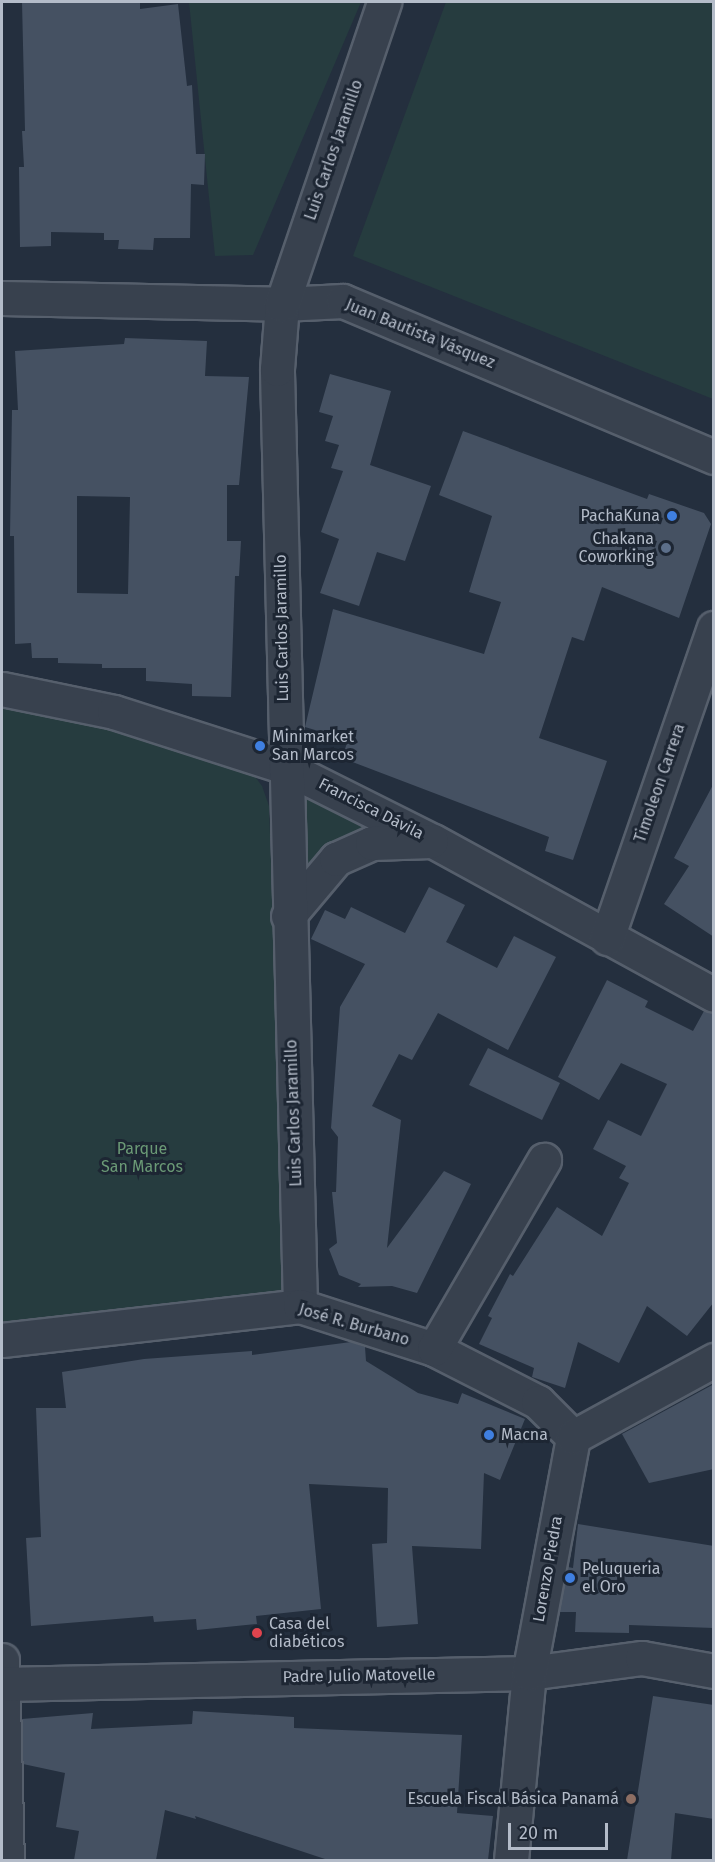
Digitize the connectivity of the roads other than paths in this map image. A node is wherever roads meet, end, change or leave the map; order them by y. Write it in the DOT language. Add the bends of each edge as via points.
graph roads {
  1 [pos="384,2"];
  2 [pos="2,298"];
  3 [pos="282,304"];
  4 [pos="714,457"];
  5 [pos="714,628"];
  6 [pos="2,689"];
  7 [pos="285,766"];
  8 [pos="433,841"];
  9 [pos="288,916"];
  10 [pos="607,938"];
  11 [pos="714,995"];
  12 [pos="544,1161"];
  13 [pos="300,1306"];
  14 [pos="2,1340"];
  15 [pos="434,1349"];
  16 [pos="714,1360"];
  17 [pos="573,1437"];
  18 [pos="714,1671"];
  19 [pos="529,1673"];
  20 [pos="2,1676"];
  21 [pos="7,1860"];
  22 [pos="511,1860"];
  1 -- 3 [label="street, Luis Carlos Jaramillo"];
  2 -- 3 [label="street, Juan Bautista Vásquez"];
  3 -- 4 [label="street, Juan Bautista Vásquez" via="343,301"];
  3 -- 7 [label="street, Luis Carlos Jaramillo" via="277,369"];
  5 -- 10 [label="street, Timoleon Carrera"];
  6 -- 7 [label="street, Francisca Dávila" via="114,712"];
  7 -- 8 [label="street, Francisca Dávila"];
  7 -- 9 [label="street, Luis Carlos Jaramillo"];
  8 -- 9 [label="street" via="372,843 336,859"];
  8 -- 10 [label="street, Francisca Dávila"];
  9 -- 13 [label="street, Luis Carlos Jaramillo"];
  10 -- 11 [label="street, Francisca Dávila"];
  12 -- 15 [label="street"];
  13 -- 14 [label="street, José R. Burbano"];
  13 -- 15 [label="street, José R. Burbano"];
  15 -- 17 [label="street, José R. Burbano" via="538,1402"];
  16 -- 17 [label="street"];
  17 -- 19 [label="street, Lorenzo Piedra"];
  18 -- 19 [label="street, Padre Julio Matovelle" via="642,1658"];
  19 -- 20 [label="street, Padre Julio Matovelle"];
  19 -- 22 [label="street, Lorenzo Piedra"];
  20 -- 21 [label="street"];
}
